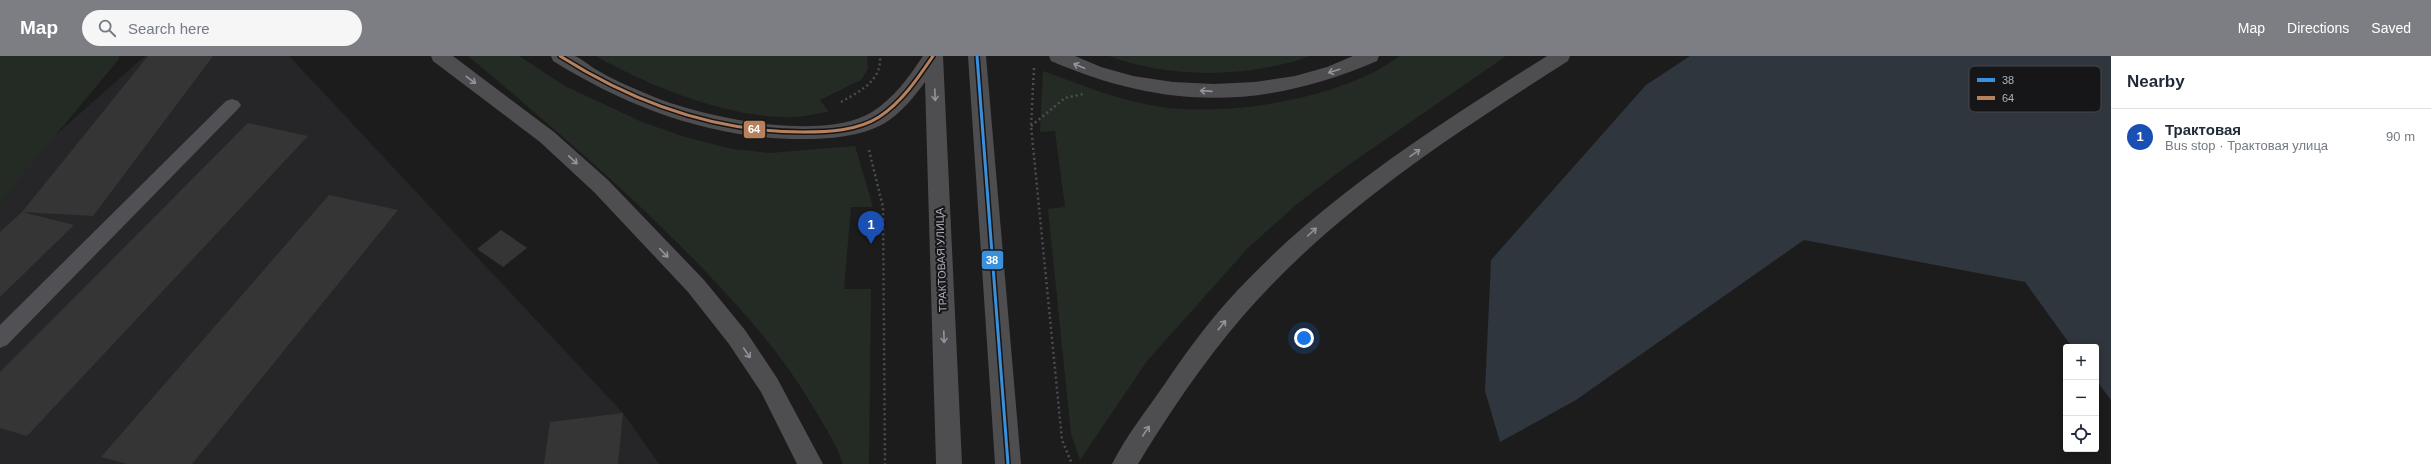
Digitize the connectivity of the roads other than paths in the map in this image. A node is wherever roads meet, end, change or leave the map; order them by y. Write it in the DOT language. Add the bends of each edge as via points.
graph roads {
  1 [pos="440,56"];
  2 [pos="560,56"];
  3 [pos="933,56"];
  4 [pos="977,56"];
  5 [pos="1058,56"];
  6 [pos="1370,56"];
  7 [pos="1561,56"];
  8 [pos="232,105"];
  9 [pos="0,339"];
  10 [pos="810,464"];
  11 [pos="949,464"];
  12 [pos="1008,464"];
  13 [pos="1126,464"];
  1 -- 10 [label="main road, one-way" via="547,137 601,186 696,286 737,337 769,385"];
  2 -- 3 [label="main road" via="609,84 684,116 737,128 781,133 845,128 877,117 905,94"];
  3 -- 11 [label="main road, ТРАКТОВАЯ УЛИЦА, one-way"];
  4 -- 12 [label="main road"];
  6 -- 5 [label="main road, one-way" via="1352,65 1304,80 1246,90 1220,91 1168,89 1139,84 1088,70"];
  13 -- 7 [label="main road, one-way" via="1206,346 1244,298 1272,270 1332,215 1375,181 1497,96"];
  8 -- 9 [label="lane"];
}
